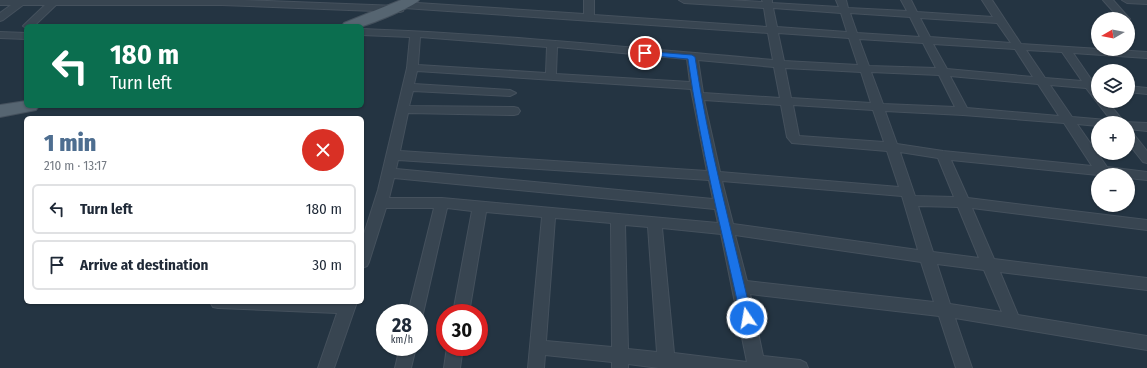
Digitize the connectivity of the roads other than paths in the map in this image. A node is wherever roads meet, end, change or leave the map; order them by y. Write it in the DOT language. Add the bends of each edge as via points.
graph roads {
  1 [pos="588,0"];
  2 [pos="684,0"];
  3 [pos="906,0"];
  4 [pos="987,0"];
  5 [pos="1108,0"];
  6 [pos="1127,0"];
  7 [pos="55,1"];
  8 [pos="1147,1"];
  9 [pos="0,2"];
  10 [pos="20,2"];
  11 [pos="767,2"];
  12 [pos="409,5"];
  13 [pos="843,5"];
  14 [pos="1119,12"];
  15 [pos="913,14"];
  16 [pos="589,17"];
  17 [pos="0,18"];
  18 [pos="1000,20"];
  19 [pos="30,24"];
  20 [pos="355,24"];
  21 [pos="364,27"];
  22 [pos="771,30"];
  23 [pos="364,32"];
  24 [pos="415,34"];
  25 [pos="0,35"];
  26 [pos="22,36"];
  27 [pos="855,36"];
  28 [pos="927,41"];
  29 [pos="552,44"];
  30 [pos="1019,46"];
  31 [pos="1065,49"];
  32 [pos="1147,55"];
  33 [pos="692,57"];
  34 [pos="779,64"];
  35 [pos="412,68"];
  36 [pos="865,69"];
  37 [pos="944,72"];
  38 [pos="551,76"];
  39 [pos="1040,80"];
  40 [pos="1091,82"];
  41 [pos="1091,85"];
  42 [pos="408,87"];
  43 [pos="1135,90"];
  44 [pos="697,91"];
  45 [pos="1147,91"];
  46 [pos="510,93"];
  47 [pos="24,99"];
  48 [pos="786,101"];
  49 [pos="0,103"];
  50 [pos="24,107"];
  51 [pos="1107,108"];
  52 [pos="403,109"];
  53 [pos="879,109"];
  54 [pos="0,111"];
  55 [pos="514,111"];
  56 [pos="963,112"];
  57 [pos="1113,116"];
  58 [pos="1067,120"];
  59 [pos="1091,122"];
  60 [pos="1135,126"];
  61 [pos="1147,127"];
  62 [pos="1135,144"];
  63 [pos="892,147"];
  64 [pos="943,155"];
  65 [pos="393,156"];
  66 [pos="1147,159"];
  67 [pos="1100,168"];
  68 [pos="1091,171"];
  69 [pos="389,173"];
  70 [pos="1135,175"];
  71 [pos="715,176"];
  72 [pos="1147,176"];
  73 [pos="909,197"];
  74 [pos="964,202"];
  75 [pos="381,203"];
  76 [pos="442,203"];
  77 [pos="722,205"];
  78 [pos="480,206"];
  79 [pos="549,212"];
  80 [pos="618,218"];
  81 [pos="655,222"];
  82 [pos="1147,225"];
  83 [pos="728,229"];
  84 [pos="364,256"];
  85 [pos="927,257"];
  86 [pos="990,265"];
  87 [pos="1147,284"];
  88 [pos="741,287"];
  89 [pos="305,304"];
  90 [pos="418,304"];
  91 [pos="463,304"];
  92 [pos="348,305"];
  93 [pos="946,310"];
  94 [pos="1013,321"];
  95 [pos="1147,343"];
  96 [pos="538,347"];
  97 [pos="406,356"];
  98 [pos="454,356"];
  99 [pos="620,362"];
  100 [pos="666,364"];
  101 [pos="752,366"];
  102 [pos="326,368"];
  103 [pos="403,368"];
  104 [pos="452,368"];
  105 [pos="536,368"];
  106 [pos="800,368"];
  107 [pos="964,368"];
  1 -- 16 [label="street"];
  2 -- 11 [label="street"];
  3 -- 15 [label="street"];
  4 -- 18 [label="street"];
  5 -- 14 [label="street"];
  6 -- 8 [label="street"];
  7 -- 10 [label="street"];
  7 -- 12 [label="street"];
  7 -- 19 [label="street"];
  9 -- 10 [label="street"];
  10 -- 17 [label="street"];
  11 -- 13 [label="street"];
  11 -- 22 [label="street"];
  12 -- 16 [label="street"];
  12 -- 20 [label="main road"];
  12 -- 21 [label="main road"];
  13 -- 15 [label="street"];
  13 -- 27 [label="street"];
  15 -- 18 [label="street"];
  15 -- 28 [label="street"];
  16 -- 22 [label="street"];
  18 -- 30 [label="street"];
  22 -- 27 [label="street"];
  22 -- 34 [label="street"];
  23 -- 24 [label="street"];
  24 -- 29 [label="street"];
  24 -- 35 [label="street"];
  25 -- 26 [label="street"];
  27 -- 28 [label="street"];
  27 -- 36 [label="street"];
  28 -- 30 [label="street"];
  28 -- 37 [label="street"];
  29 -- 33 [label="street"];
  29 -- 38 [label="street"];
  30 -- 31 [label="street"];
  30 -- 39 [label="street"];
  31 -- 32 [label="street"];
  31 -- 40 [label="street"];
  33 -- 34 [label="street"];
  33 -- 44 [label="street"];
  34 -- 36 [label="street"];
  34 -- 48 [label="street"];
  35 -- 38 [label="street"];
  35 -- 42 [label="street"];
  36 -- 37 [label="street"];
  36 -- 53 [label="street"];
  37 -- 39 [label="street"];
  37 -- 56 [label="street"];
  38 -- 44 [label="street"];
  39 -- 41 [label="street"];
  39 -- 58 [label="street"];
  42 -- 46 [label="street"];
  42 -- 52 [label="street"];
  43 -- 45 [label="street"];
  44 -- 48 [label="street"];
  44 -- 71 [label="street"];
  47 -- 49 [label="main road"];
  48 -- 53 [label="street"];
  48 -- 63 [label="street" via="793,137 796,140"];
  50 -- 54 [label="main road"];
  51 -- 57 [label="street"];
  52 -- 55 [label="street"];
  52 -- 65 [label="street"];
  53 -- 56 [label="street"];
  53 -- 63 [label="street"];
  56 -- 58 [label="street"];
  58 -- 59 [label="street"];
  58 -- 67 [label="street"];
  60 -- 61 [label="street"];
  62 -- 66 [label="street"];
  63 -- 64 [label="street"];
  63 -- 73 [label="street"];
  64 -- 68 [label="street"];
  64 -- 74 [label="street"];
  65 -- 69 [label="street"];
  65 -- 71 [label="street"];
  69 -- 75 [label="street"];
  69 -- 77 [label="street"];
  70 -- 72 [label="street"];
  71 -- 73 [label="street"];
  71 -- 77 [label="street"];
  73 -- 74 [label="street"];
  73 -- 85 [label="street"];
  74 -- 82 [label="street"];
  74 -- 86 [label="street"];
  75 -- 76 [label="street"];
  75 -- 84 [label="street"];
  76 -- 78 [label="street"];
  76 -- 90 [label="street"];
  77 -- 83 [label="street"];
  78 -- 79 [label="street"];
  78 -- 91 [label="street"];
  79 -- 80 [label="street"];
  79 -- 96 [label="street"];
  80 -- 81 [label="street"];
  80 -- 99 [label="street"];
  81 -- 83 [label="street"];
  81 -- 100 [label="street"];
  83 -- 85 [label="street"];
  83 -- 88 [label="street"];
  85 -- 86 [label="street"];
  85 -- 93 [label="street"];
  86 -- 87 [label="street"];
  86 -- 94 [label="street"];
  88 -- 93 [label="street"];
  88 -- 101 [label="street"];
  89 -- 92 [label="street"];
  92 -- 102 [label="street"];
  93 -- 94 [label="street"];
  93 -- 107 [label="street"];
  94 -- 95 [label="street"];
  96 -- 99 [label="street" via="578,350"];
  96 -- 105 [label="street"];
  97 -- 103 [label="street"];
  98 -- 104 [label="street"];
  99 -- 100 [label="street"];
  100 -- 101 [label="street"];
  101 -- 106 [label="street"];
}
